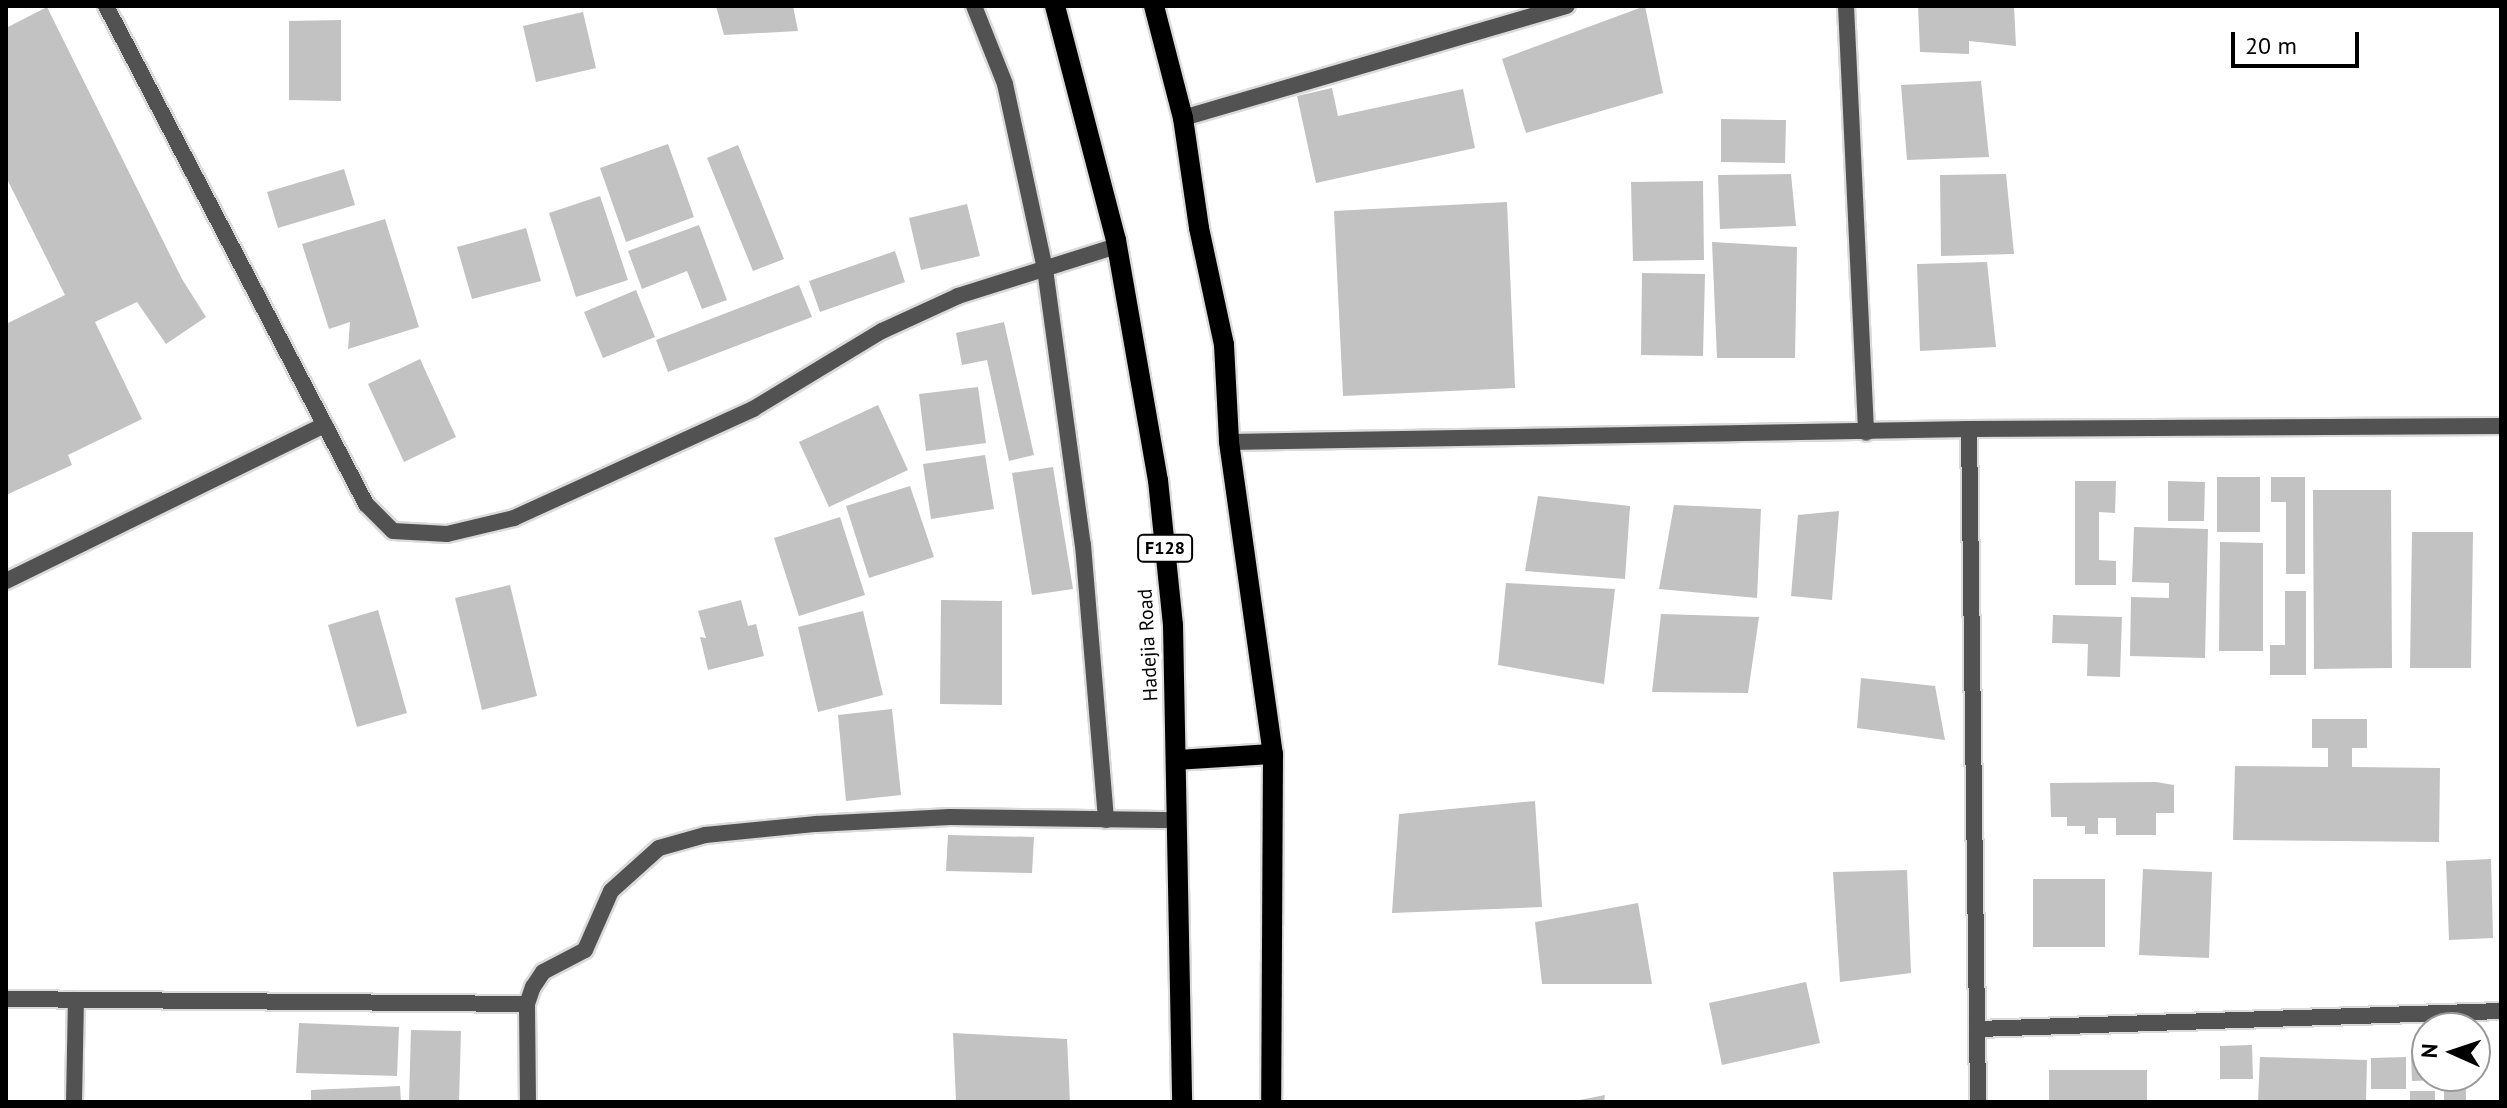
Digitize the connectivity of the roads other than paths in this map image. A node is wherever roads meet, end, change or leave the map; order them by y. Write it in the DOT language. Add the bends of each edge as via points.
graph roads {
  1 [pos="106,6"];
  2 [pos="974,6"];
  3 [pos="1055,6"];
  4 [pos="1154,6"];
  5 [pos="1567,6"];
  6 [pos="1846,6"];
  7 [pos="1183,118"];
  8 [pos="1117,246"];
  9 [pos="1045,269"];
  10 [pos="325,425"];
  11 [pos="2501,426"];
  12 [pos="1969,429"];
  13 [pos="1866,433"];
  14 [pos="1229,442"];
  15 [pos="6,581"];
  16 [pos="1273,754"];
  17 [pos="1177,760"];
  18 [pos="1106,820"];
  19 [pos="1178,820"];
  20 [pos="6,999"];
  21 [pos="76,1000"];
  22 [pos="527,1004"];
  23 [pos="2501,1011"];
  24 [pos="1978,1029"];
  25 [pos="74,1102"];
  26 [pos="528,1102"];
  27 [pos="1182,1102"];
  28 [pos="1271,1102"];
  29 [pos="1978,1102"];
  1 -- 10 [label="street"];
  2 -- 9 [label="street" via="1005,84"];
  3 -- 8 [label="main road, Hadejia Road / F128"];
  4 -- 7 [label="main road"];
  5 -- 7 [label="street"];
  6 -- 13 [label="street"];
  7 -- 14 [label="main road" via="1224,345"];
  8 -- 9 [label="street"];
  8 -- 17 [label="main road, Hadejia Road / F128" via="1158,480 1173,625"];
  9 -- 10 [label="street" via="958,296 882,331 753,409 514,518 447,534 393,531 366,504"];
  9 -- 18 [label="street" via="1083,545"];
  10 -- 15 [label="street"];
  11 -- 12 [label="street"];
  12 -- 13 [label="street"];
  12 -- 24 [label="street"];
  13 -- 14 [label="street"];
  14 -- 16 [label="main road"];
  16 -- 17 [label="main road"];
  16 -- 28 [label="main road"];
  17 -- 19 [label="main road, Hadejia Road / F128"];
  18 -- 19 [label="street"];
  18 -- 22 [label="street" via="950,817 816,824 705,835 659,848 611,891 585,950 543,972"];
  19 -- 27 [label="main road, Hadejia Road / F128"];
  20 -- 21 [label="street"];
  21 -- 22 [label="street"];
  21 -- 25 [label="street"];
  22 -- 26 [label="street"];
  23 -- 24 [label="street"];
  24 -- 29 [label="street"];
}
